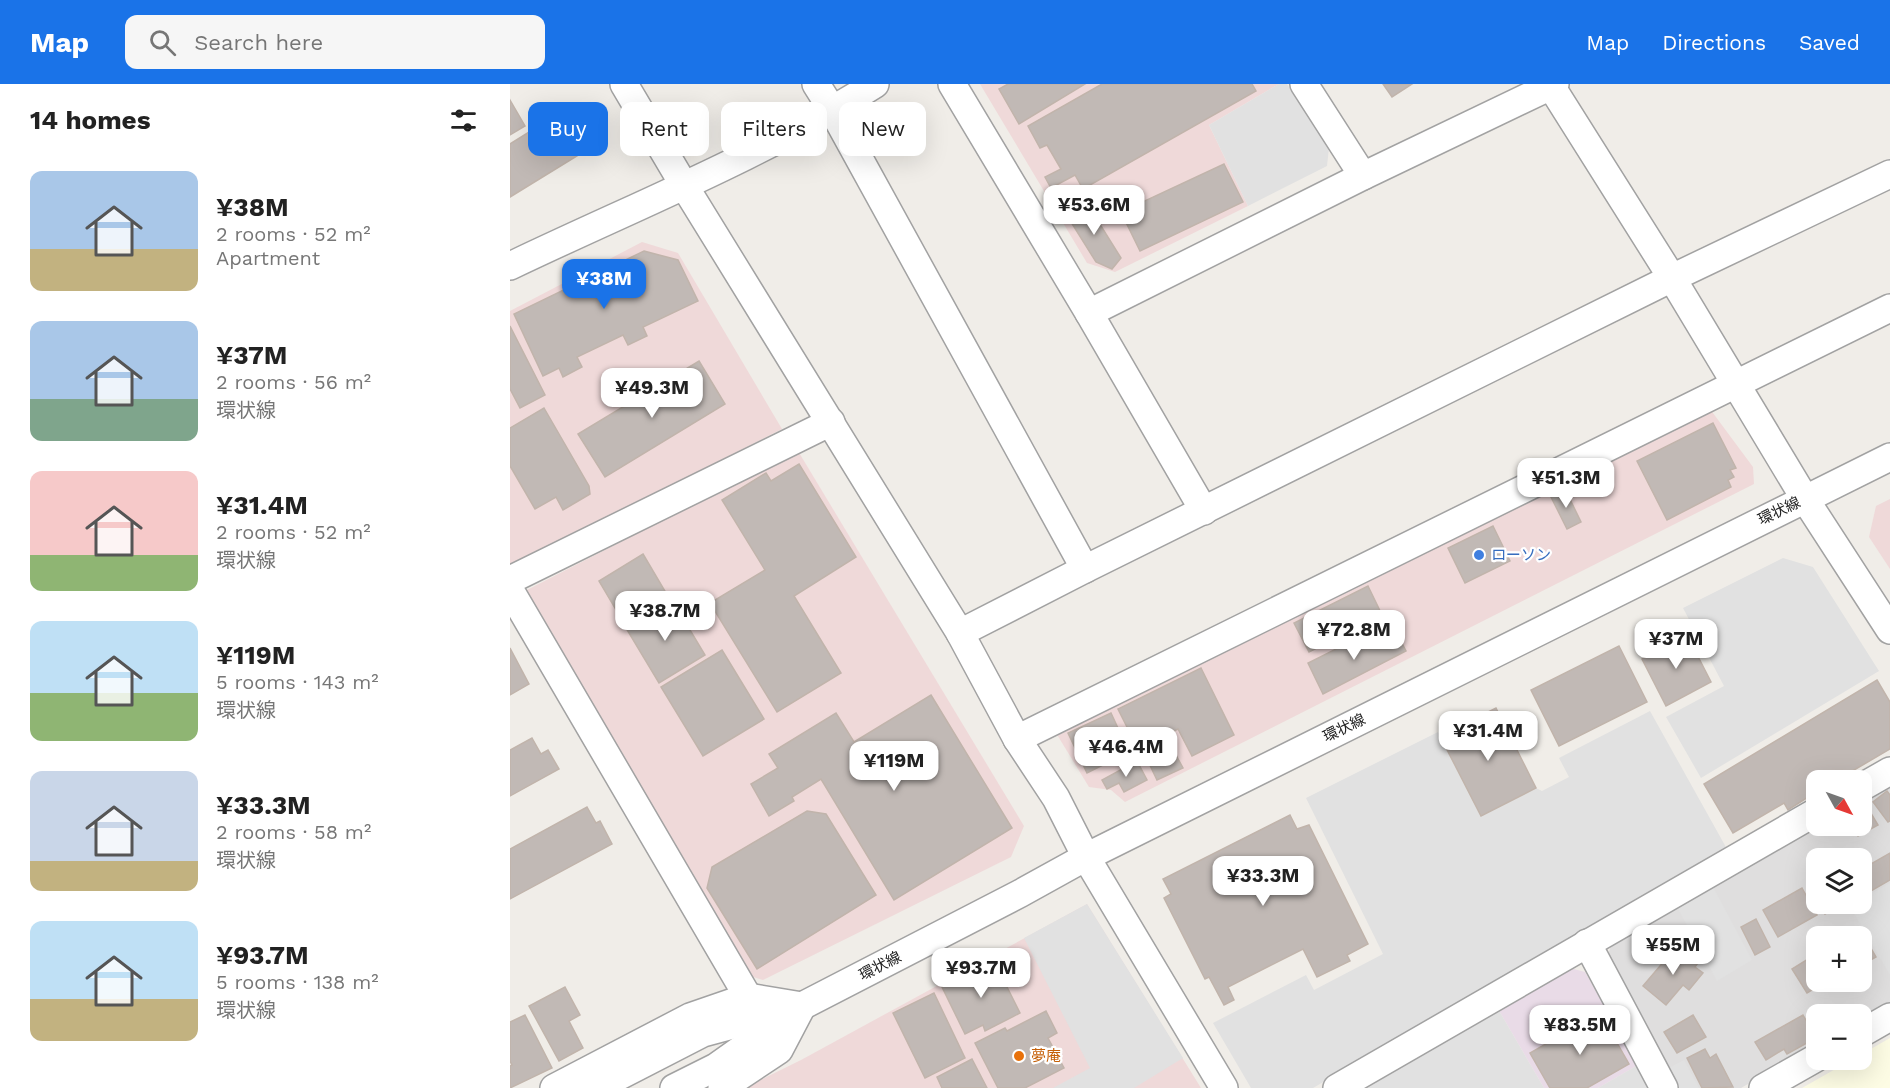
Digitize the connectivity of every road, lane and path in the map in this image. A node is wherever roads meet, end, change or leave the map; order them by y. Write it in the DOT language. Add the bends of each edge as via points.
graph roads {
  1 [pos="624,84"];
  2 [pos="816,84"];
  3 [pos="875,84"];
  4 [pos="952,84"];
  5 [pos="1304,84"];
  6 [pos="1553,85"];
  7 [pos="833,111"];
  8 [pos="1890,174"];
  9 [pos="1363,176"];
  10 [pos="685,187"];
  11 [pos="510,265"];
  12 [pos="1672,278"];
  13 [pos="1890,308"];
  14 [pos="1089,314"];
  15 [pos="1735,383"];
  16 [pos="831,422"];
  17 [pos="1890,457"];
  18 [pos="1805,499"];
  19 [pos="1204,511"];
  20 [pos="1085,569"];
  21 [pos="510,580"];
  22 [pos="510,590"];
  23 [pos="1890,630"];
  24 [pos="960,633"];
  25 [pos="1017,739"];
  26 [pos="1890,771"];
  27 [pos="1872,781"];
  28 [pos="1806,818"];
  29 [pos="1086,857"];
  30 [pos="1587,943"];
  31 [pos="748,997"];
  32 [pos="802,1006"];
  33 [pos="1890,1017"];
  34 [pos="1872,1027"];
  35 [pos="1806,1064"];
  36 [pos="554,1088"];
  37 [pos="596,1088"];
  38 [pos="674,1088"];
  39 [pos="722,1088"];
  40 [pos="1224,1088"];
  41 [pos="1337,1088"];
  42 [pos="1664,1088"];
  43 [pos="1763,1088"];
  1 -- 10 [label="street"];
  2 -- 7 [label="street"];
  3 -- 7 [label="street"];
  4 -- 14 [label="street"];
  5 -- 9 [label="street"];
  6 -- 9 [label="street"];
  6 -- 12 [label="street"];
  7 -- 10 [label="street"];
  7 -- 20 [label="street"];
  8 -- 12 [label="street"];
  9 -- 14 [label="street"];
  10 -- 11 [label="street"];
  10 -- 16 [label="street"];
  12 -- 15 [label="street"];
  12 -- 19 [label="street"];
  13 -- 15 [label="street"];
  14 -- 19 [label="street"];
  15 -- 18 [label="street"];
  15 -- 25 [label="street"];
  16 -- 21 [label="street"];
  16 -- 24 [label="street"];
  17 -- 18 [label="street, 環状線"];
  18 -- 23 [label="street"];
  18 -- 29 [label="street, 環状線"];
  19 -- 20 [label="street"];
  20 -- 24 [label="street"];
  22 -- 31 [label="street"];
  24 -- 25 [label="street"];
  25 -- 29 [label="street" via="1056,798"];
  26 -- 27 [label="street"];
  28 -- 30 [label="street"];
  29 -- 32 [label="street, 環状線"];
  29 -- 40 [label="street"];
  30 -- 41 [label="street"];
  30 -- 42 [label="street"];
  31 -- 32 [label="street"];
  31 -- 36 [label="street" via="690,1017"];
  32 -- 37 [label="street, 環状線" via="703,1034"];
  32 -- 38 [label="street, 環状線" via="716,1067"];
  32 -- 39 [label="street" via="779,1050"];
  33 -- 34 [label="street"];
  35 -- 43 [label="street"];
}
